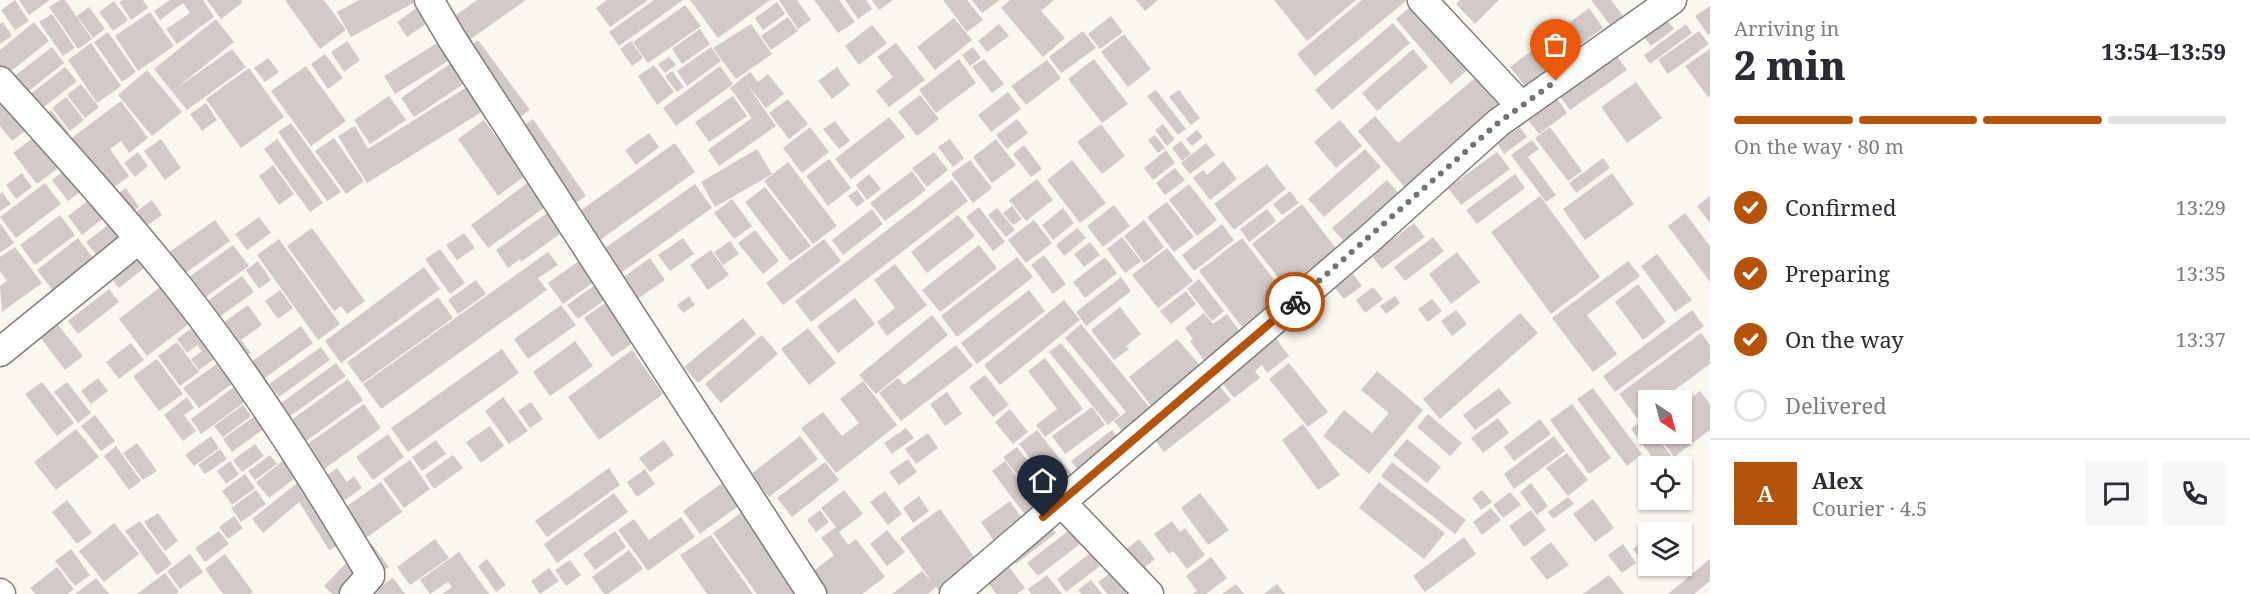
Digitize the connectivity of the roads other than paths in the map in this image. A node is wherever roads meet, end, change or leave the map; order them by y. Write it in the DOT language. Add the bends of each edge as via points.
graph roads {
  1 [pos="429,0"];
  2 [pos="1422,0"];
  3 [pos="1672,0"];
  4 [pos="0,81"];
  5 [pos="1521,106"];
  6 [pos="139,239"];
  7 [pos="0,352"];
  8 [pos="1060,502"];
  9 [pos="354,594"];
  10 [pos="812,594"];
  11 [pos="954,594"];
  12 [pos="1149,594"];
  1 -- 10 [label="street"];
  2 -- 5 [label="street"];
  3 -- 5 [label="street"];
  4 -- 6 [label="street"];
  5 -- 8 [label="street"];
  6 -- 7 [label="street"];
  6 -- 9 [label="street" via="182,290 319,488 370,573"];
  8 -- 11 [label="street"];
  8 -- 12 [label="street"];
}
